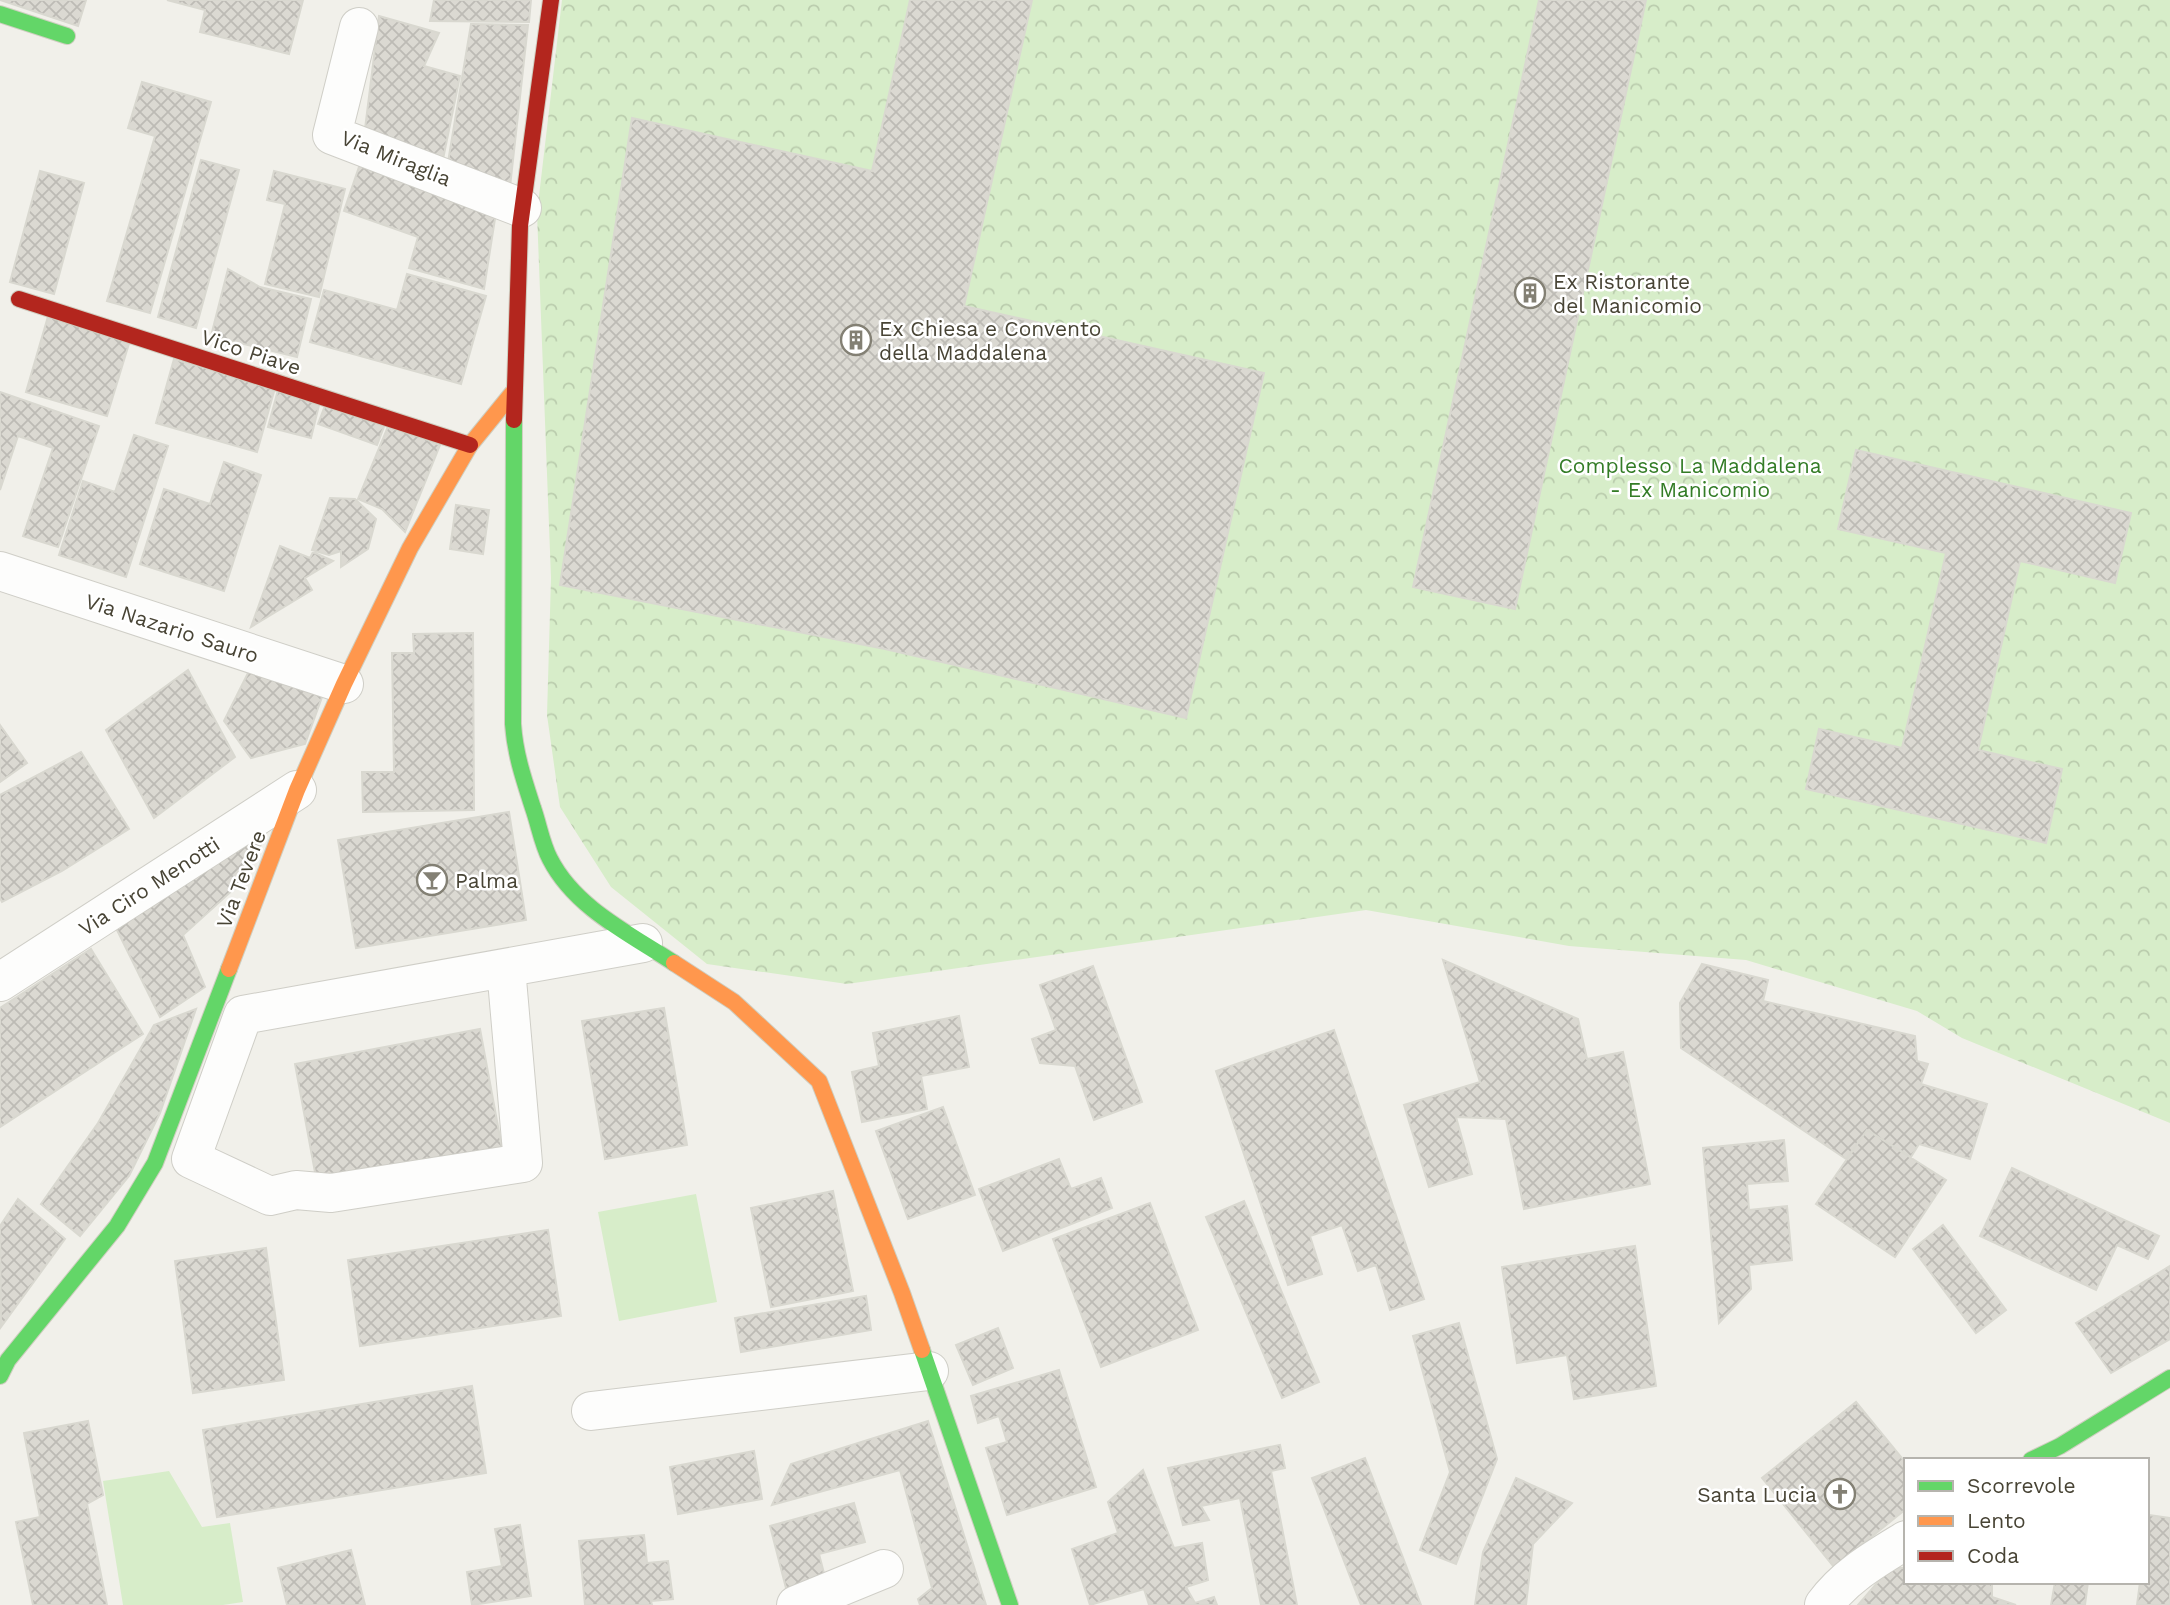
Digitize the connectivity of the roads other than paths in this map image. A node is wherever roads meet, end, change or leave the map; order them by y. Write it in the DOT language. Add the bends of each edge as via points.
graph roads {
  1 [pos="551,0"];
  2 [pos="0,14"];
  3 [pos="359,27"];
  4 [pos="67,36"];
  5 [pos="522,208"];
  6 [pos="19,299"];
  7 [pos="514,391"];
  8 [pos="470,446"];
  9 [pos="0,571"];
  10 [pos="344,684"];
  11 [pos="298,790"];
  12 [pos="643,943"];
  13 [pos="506,968"];
  14 [pos="0,982"];
  15 [pos="929,1371"];
  16 [pos="0,1376"];
  17 [pos="2170,1378"];
  18 [pos="592,1411"];
  19 [pos="2035,1458"];
  20 [pos="1904,1541"];
  21 [pos="884,1569"];
  22 [pos="796,1605"];
  23 [pos="1010,1605"];
  24 [pos="1824,1605"];
  1 -- 5 [label="street"];
  2 -- 4 [label="street"];
  3 -- 5 [label="street, Via Miraglia" via="332,135"];
  5 -- 7 [label="street"];
  6 -- 8 [label="street, Vico Piave"];
  7 -- 8 [label="street, Via Tevere"];
  7 -- 12 [label="street" via="515,750 548,857 560,876 579,898"];
  8 -- 10 [label="street, Via Tevere" via="410,548"];
  9 -- 10 [label="street, Via Nazario Sauro"];
  10 -- 11 [label="street, Via Tevere"];
  11 -- 14 [label="street, Via Ciro Menotti"];
  11 -- 16 [label="street, Via Tevere" via="155,1163 117,1226 8,1360"];
  12 -- 13 [label="street"];
  12 -- 15 [label="street" via="734,1002 819,1081"];
  13 -- 13 [label="street" via="243,1015 191,1159 270,1196 296,1190 331,1193 523,1163"];
  15 -- 18 [label="street"];
  15 -- 23 [label="street"];
  17 -- 19 [label="street"];
  20 -- 24 [label="street" via="1837,1587"];
  21 -- 22 [label="street"];
}
